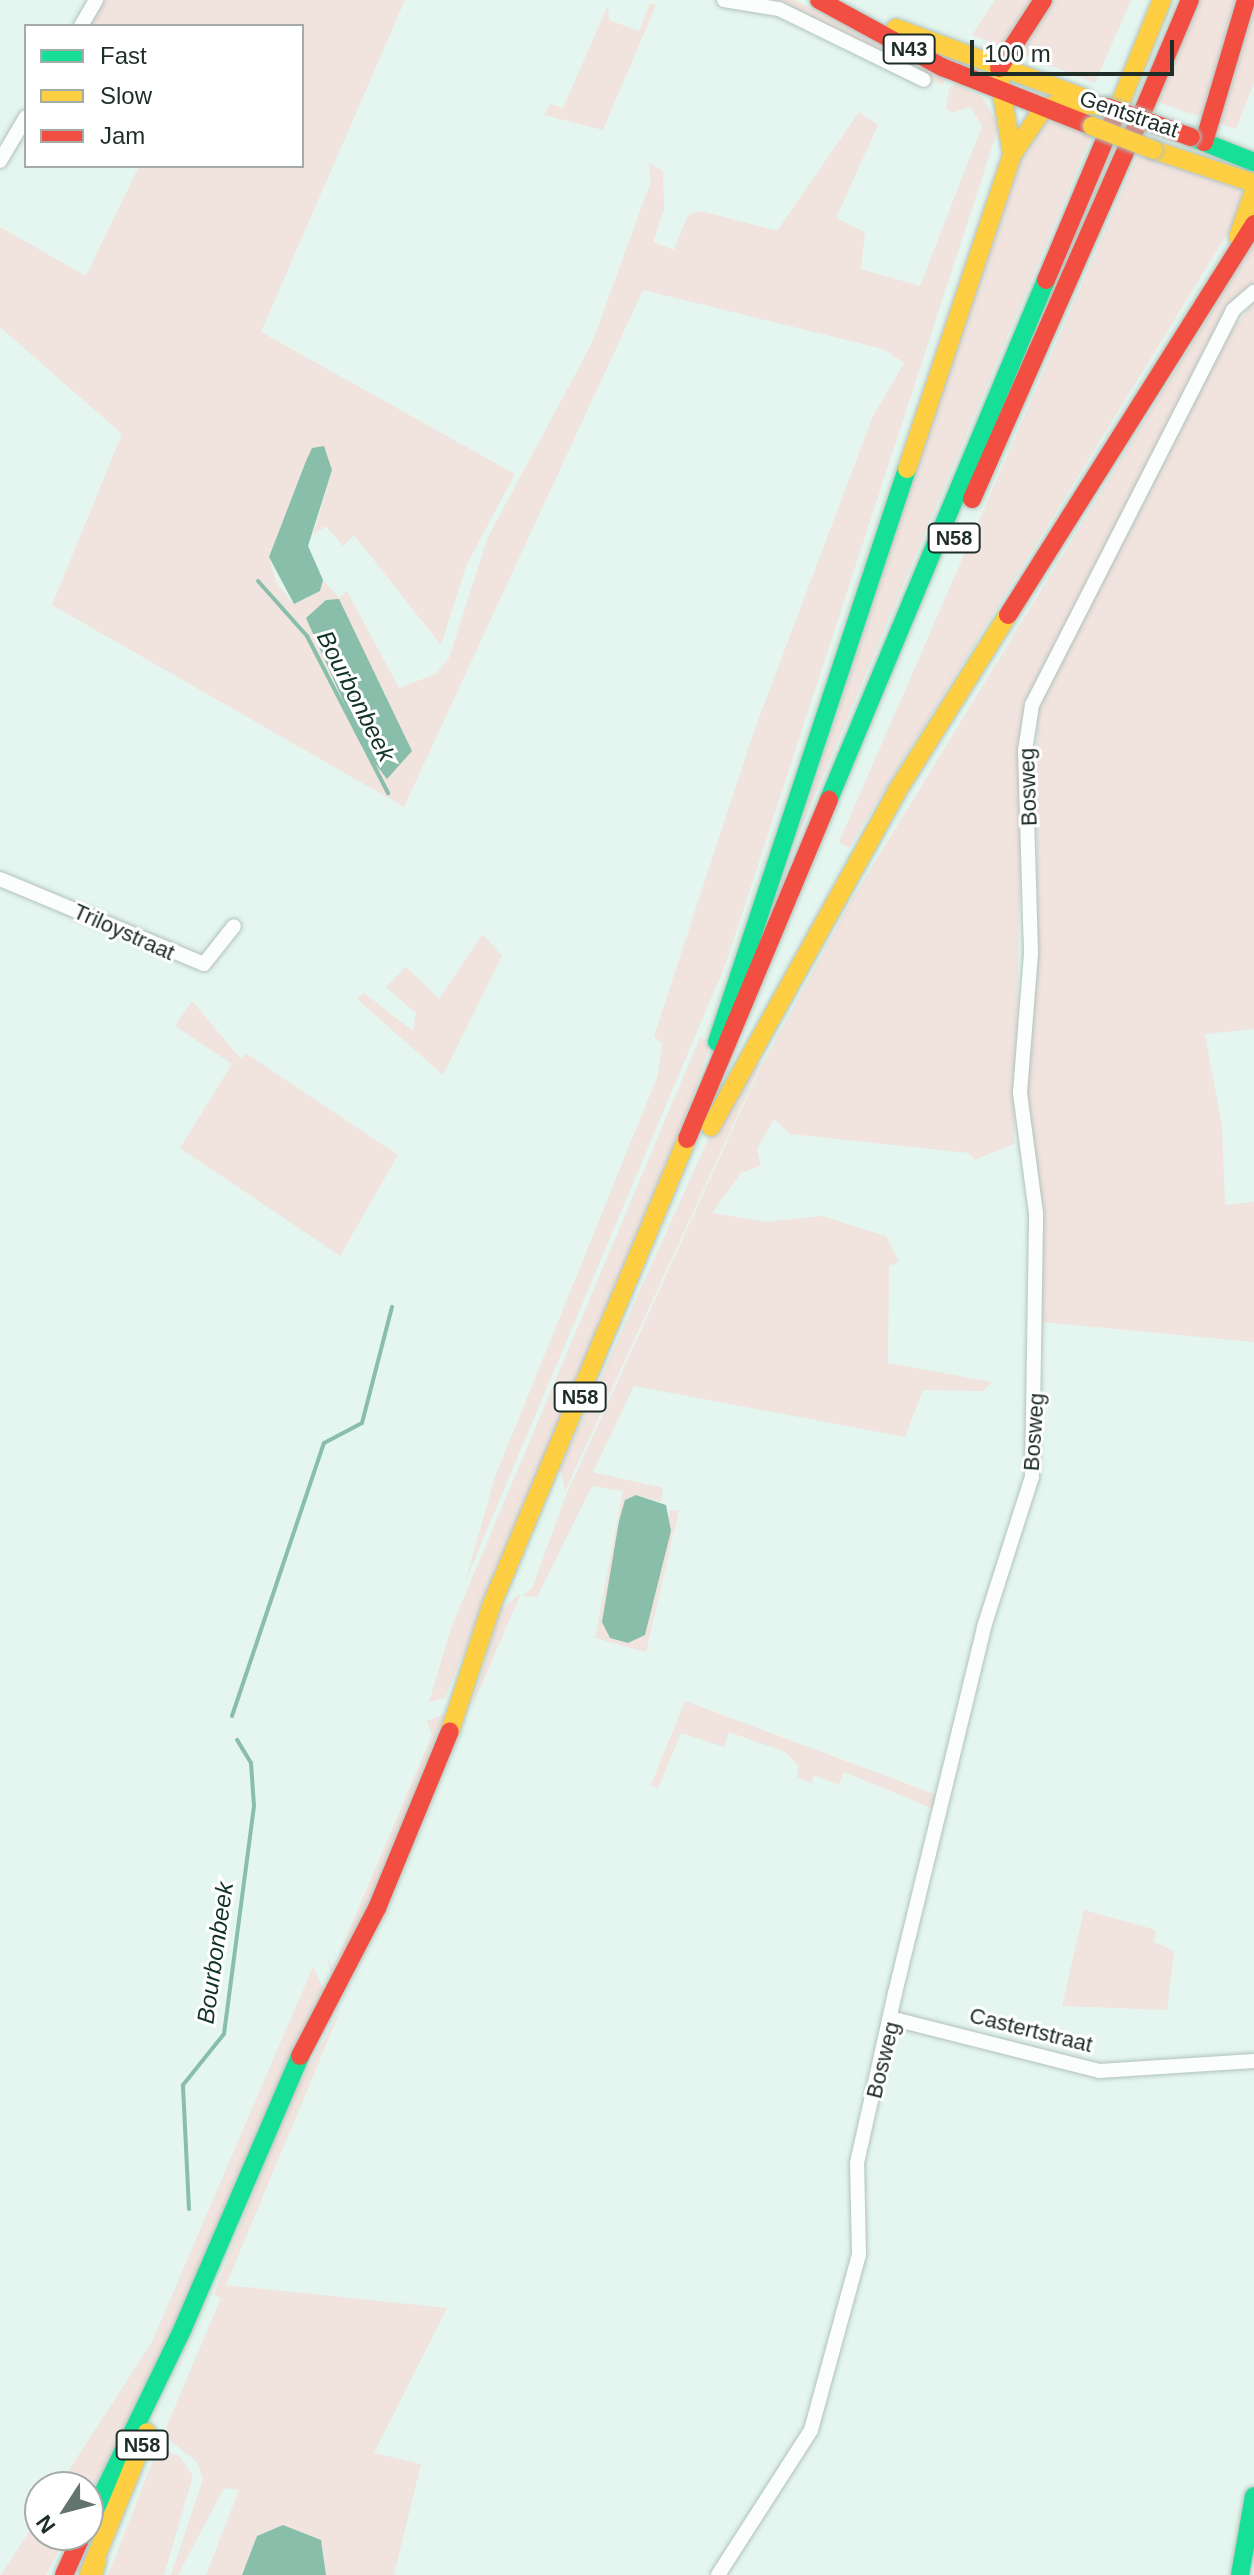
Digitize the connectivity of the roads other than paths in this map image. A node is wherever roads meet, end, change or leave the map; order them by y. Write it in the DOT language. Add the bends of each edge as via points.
graph roads {
  1 [pos="96,0"];
  2 [pos="724,0"];
  3 [pos="819,0"];
  4 [pos="828,0"];
  5 [pos="1043,0"];
  6 [pos="1162,0"];
  7 [pos="1190,0"];
  8 [pos="1246,0"];
  9 [pos="82,24"];
  10 [pos="999,68"];
  11 [pos="924,80"];
  12 [pos="1000,93"];
  13 [pos="1057,104"];
  14 [pos="1110,114"];
  15 [pos="24,120"];
  16 [pos="1191,146"];
  17 [pos="1012,155"];
  18 [pos="1247,160"];
  19 [pos="0,161"];
  20 [pos="1254,182"];
  21 [pos="1254,191"];
  22 [pos="1254,224"];
  23 [pos="1231,253"];
  24 [pos="1254,292"];
  25 [pos="0,879"];
  26 [pos="234,926"];
  27 [pos="772,946"];
  28 [pos="665,1198"];
  29 [pos="894,2019"];
  30 [pos="1254,2061"];
  31 [pos="183,2328"];
  32 [pos="104,2491"];
  33 [pos="1254,2496"];
  34 [pos="75,2551"];
  35 [pos="93,2570"];
  36 [pos="64,2575"];
  37 [pos="718,2575"];
  38 [pos="1240,2575"];
  1 -- 9 [label="street"];
  2 -- 11 [label="street" via="779,9"];
  3 -- 12 [label="main road, Gentstraat / N43"];
  4 -- 10 [label="main road, N43"];
  5 -- 10 [label="main road"];
  6 -- 14 [label="main road, N58"];
  7 -- 27 [label="main road, N58"];
  8 -- 16 [label="main road"];
  10 -- 12 [label="main road, N58"];
  10 -- 13 [label="main road, N43"];
  12 -- 13 [label="main road, Gentstraat / N43"];
  12 -- 17 [label="main road, N58"];
  13 -- 14 [label="main road, N43"];
  13 -- 16 [label="main road, Gentstraat / N43, bridge" via="1154,150"];
  13 -- 17 [label="main road"];
  14 -- 16 [label="main road, N43, bridge"];
  14 -- 27 [label="main road, N58" via="833,779"];
  15 -- 19 [label="street"];
  16 -- 18 [label="main road, N43"];
  16 -- 20 [label="main road, Gentstraat / N43"];
  17 -- 28 [label="main road, N58" via="717,1043 671,1160"];
  18 -- 20 [label="main road"];
  21 -- 23 [label="main road, N58"];
  22 -- 23 [label="main road"];
  23 -- 28 [label="main road, N58" via="897,791 695,1158"];
  24 -- 29 [label="street, Bosweg" via="1233,310 1042,680 1027,727 1031,952 1020,1120 1036,1213 1035,1457 984,1627"];
  25 -- 26 [label="street, Triloystraat" via="204,964"];
  27 -- 28 [label="main road, N58"];
  28 -- 31 [label="main road, N58" via="492,1604 446,1742 370,1923 296,2063"];
  29 -- 30 [label="street, Castertstraat" via="1099,2071"];
  29 -- 37 [label="street, Bosweg" via="857,2163 859,2255 811,2430"];
  31 -- 32 [label="main road, N58"];
  31 -- 35 [label="main road, N58"];
  33 -- 38 [label="main road"];
  34 -- 36 [label="main road"];
}
